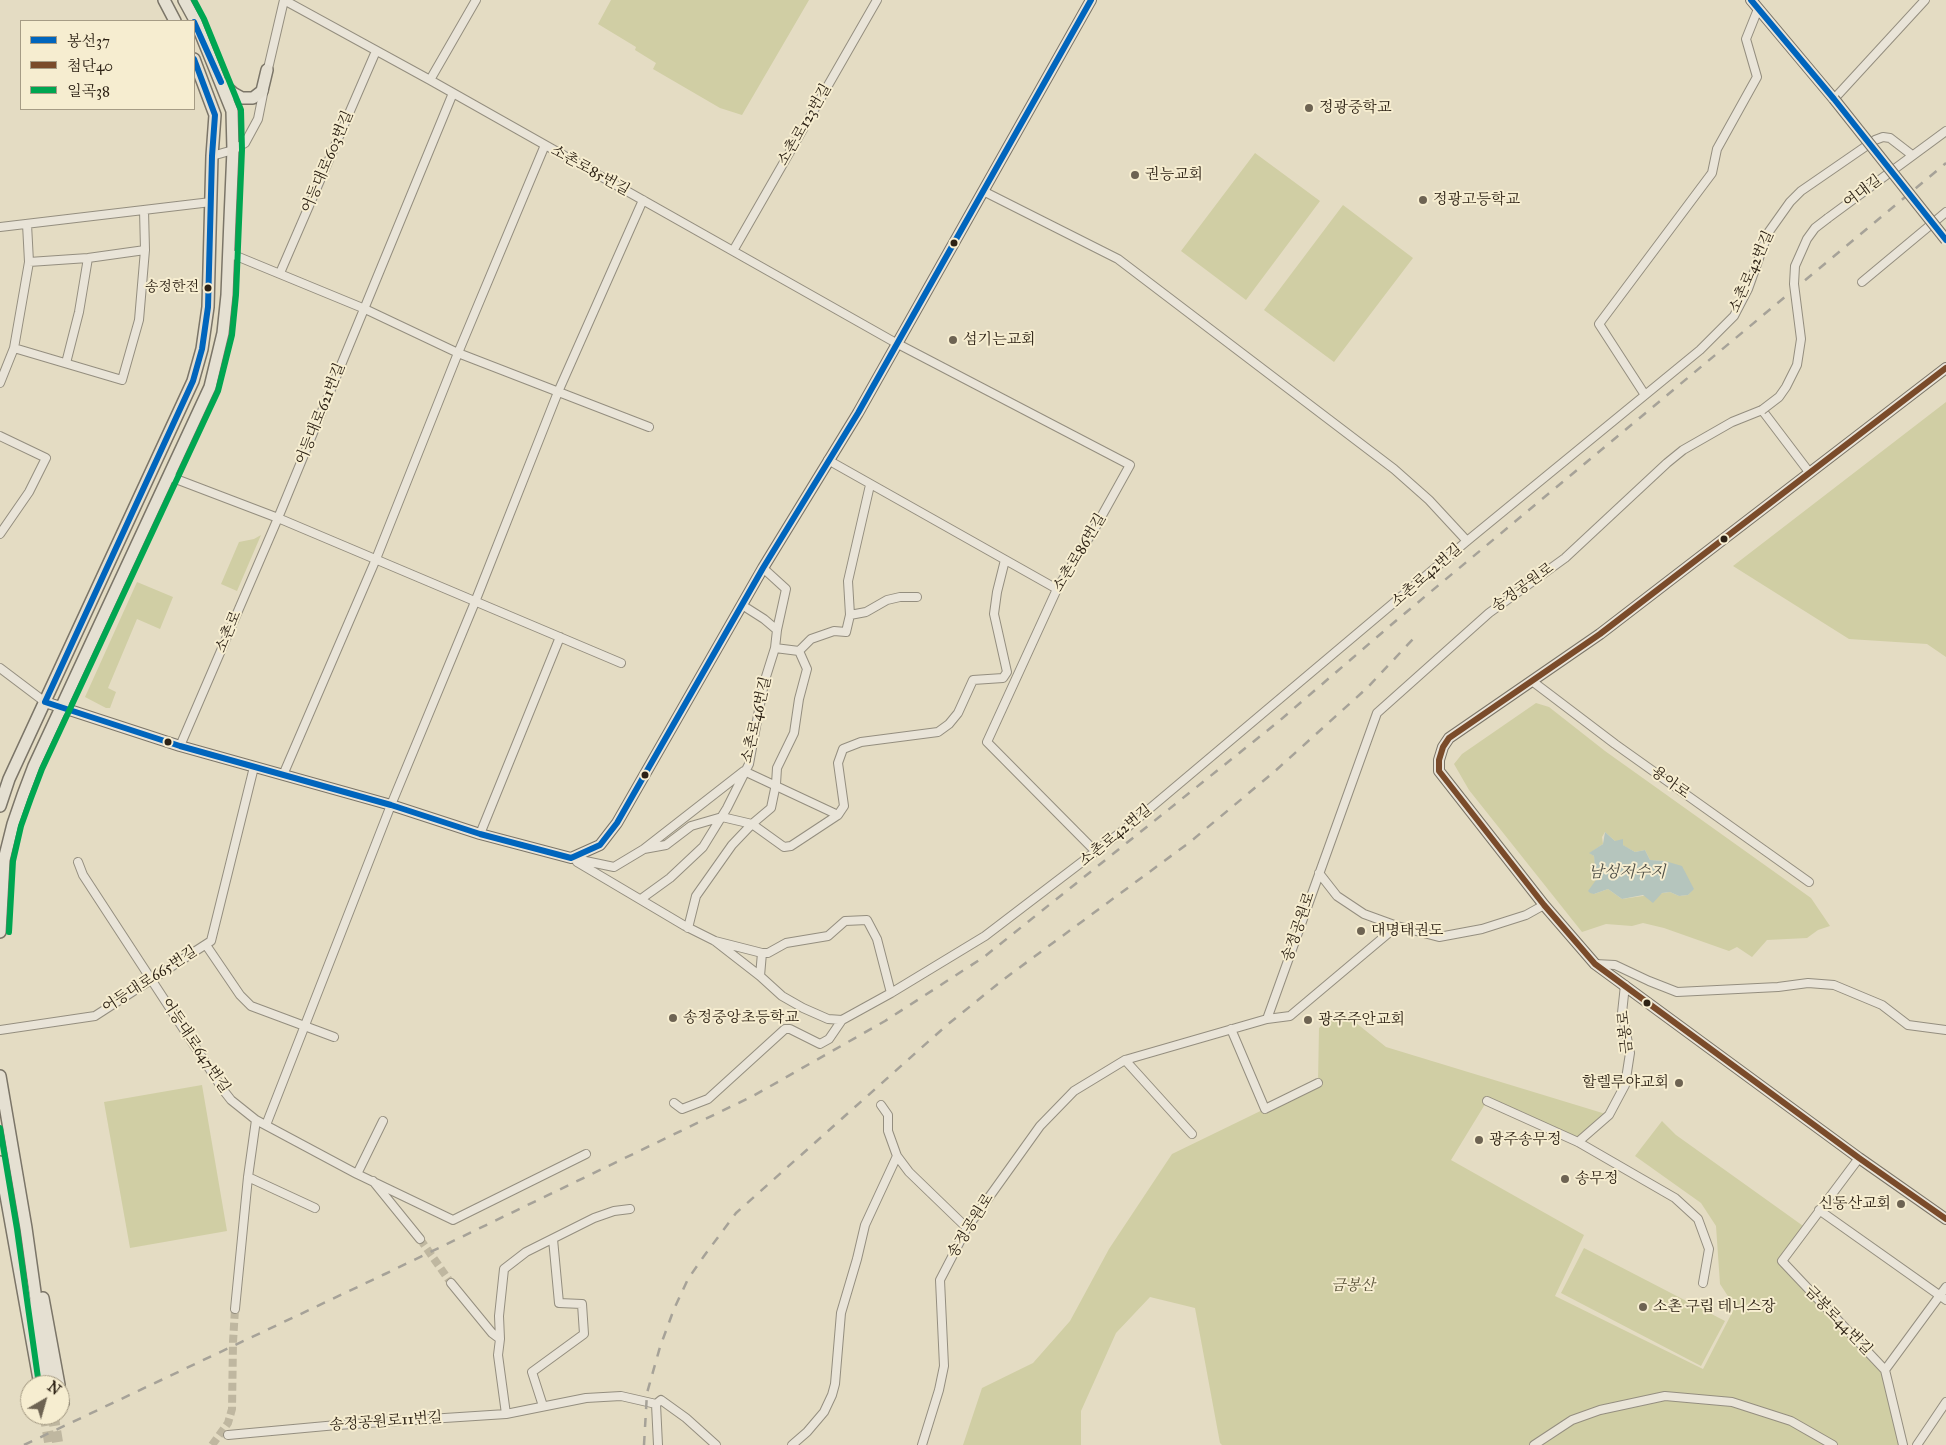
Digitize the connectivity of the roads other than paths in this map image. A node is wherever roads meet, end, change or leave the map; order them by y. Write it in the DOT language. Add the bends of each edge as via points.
graph roads {
  1 [pos="164,0"];
  2 [pos="184,0"];
  3 [pos="284,0"];
  4 [pos="476,0"];
  5 [pos="877,0"];
  6 [pos="1091,0"];
  7 [pos="1751,0"];
  8 [pos="1925,0"];
  9 [pos="1758,8"];
  10 [pos="174,20"];
  11 [pos="193,20"];
  12 [pos="195,24"];
  13 [pos="376,51"];
  14 [pos="195,62"];
  15 [pos="267,70"];
  16 [pos="430,80"];
  17 [pos="221,81"];
  18 [pos="452,93"];
  19 [pos="1834,99"];
  20 [pos="1946,131"];
  21 [pos="545,145"];
  22 [pos="233,150"];
  23 [pos="1912,155"];
  24 [pos="212,156"];
  25 [pos="983,191"];
  26 [pos="643,200"];
  27 [pos="211,202"];
  28 [pos="144,210"];
  29 [pos="1946,212"];
  30 [pos="1828,218"];
  31 [pos="27,224"];
  32 [pos="0,227"];
  33 [pos="1946,240"];
  34 [pos="145,250"];
  35 [pos="733,251"];
  36 [pos="229,253"];
  37 [pos="88,258"];
  38 [pos="29,262"];
  39 [pos="280,273"];
  40 [pos="1862,282"];
  41 [pos="364,309"];
  42 [pos="896,343"];
  43 [pos="14,348"];
  44 [pos="458,353"];
  45 [pos="66,363"];
  46 [pos="1946,368"];
  47 [pos="0,383"];
  48 [pos="558,392"];
  49 [pos="1645,395"];
  50 [pos="1762,410"];
  51 [pos="649,427"];
  52 [pos="0,436"];
  53 [pos="828,460"];
  54 [pos="1809,472"];
  55 [pos="168,476"];
  56 [pos="870,485"];
  57 [pos="278,518"];
  58 [pos="0,534"];
  59 [pos="1467,541"];
  60 [pos="376,559"];
  61 [pos="1005,560"];
  62 [pos="763,568"];
  63 [pos="1057,589"];
  64 [pos="917,597"];
  65 [pos="475,602"];
  66 [pos="742,605"];
  67 [pos="850,615"];
  68 [pos="777,630"];
  69 [pos="560,637"];
  70 [pos="775,648"];
  71 [pos="799,651"];
  72 [pos="621,663"];
  73 [pos="0,668"];
  74 [pos="1532,681"];
  75 [pos="45,702"];
  76 [pos="62,707"];
  77 [pos="180,746"];
  78 [pos="254,767"];
  79 [pos="744,771"];
  80 [pos="283,774"];
  81 [pos="775,786"];
  82 [pos="391,805"];
  83 [pos="0,806"];
  84 [pos="838,815"];
  85 [pos="722,817"];
  86 [pos="752,824"];
  87 [pos="480,834"];
  88 [pos="644,849"];
  89 [pos="1096,852"];
  90 [pos="571,858"];
  91 [pos="78,862"];
  92 [pos="1318,873"];
  93 [pos="1809,882"];
  94 [pos="641,899"];
  95 [pos="1544,905"];
  96 [pos="1397,926"];
  97 [pos="688,928"];
  98 [pos="0,932"];
  99 [pos="715,941"];
  100 [pos="206,945"];
  101 [pos="762,953"];
  102 [pos="1595,964"];
  103 [pos="760,976"];
  104 [pos="151,980"];
  105 [pos="1625,984"];
  106 [pos="891,993"];
  107 [pos="1267,1019"];
  108 [pos="842,1020"];
  109 [pos="305,1027"];
  110 [pos="1231,1029"];
  111 [pos="0,1030"];
  112 [pos="1946,1030"];
  113 [pos="334,1037"];
  114 [pos="1125,1060"];
  115 [pos="0,1076"];
  116 [pos="1318,1083"];
  117 [pos="1487,1100"];
  118 [pos="674,1103"];
  119 [pos="882,1105"];
  120 [pos="256,1120"];
  121 [pos="382,1120"];
  122 [pos="266,1126"];
  123 [pos="1192,1134"];
  124 [pos="1578,1142"];
  125 [pos="586,1154"];
  126 [pos="897,1156"];
  127 [pos="1859,1158"];
  128 [pos="0,1162"];
  129 [pos="357,1174"];
  130 [pos="248,1176"];
  131 [pos="372,1180"];
  132 [pos="315,1208"];
  133 [pos="630,1209"];
  134 [pos="1820,1210"];
  135 [pos="1946,1219"];
  136 [pos="26,1228"];
  137 [pos="967,1228"];
  138 [pos="420,1239"];
  139 [pos="553,1239"];
  140 [pos="15,1244"];
  141 [pos="451,1283"];
  142 [pos="1704,1283"];
  143 [pos="1946,1287"];
  144 [pos="1943,1298"];
  145 [pos="235,1310"];
  146 [pos="500,1340"];
  147 [pos="1885,1370"];
  148 [pos="32,1375"];
  149 [pos="38,1375"];
  150 [pos="47,1375"];
  151 [pos="57,1375"];
  152 [pos="1946,1402"];
  153 [pos="656,1404"];
  154 [pos="543,1406"];
  155 [pos="506,1414"];
  156 [pos="228,1435"];
  157 [pos="795,1444"];
  158 [pos="658,1445"];
  159 [pos="716,1445"];
  160 [pos="922,1445"];
  161 [pos="1534,1445"];
  162 [pos="1833,1445"];
  163 [pos="1903,1445"];
  164 [pos="1917,1445"];
  1 -- 10 [label="main road"];
  2 -- 11 [label="main road"];
  3 -- 13 [label="street, 소촌로85번길"];
  3 -- 15 [label="street"];
  4 -- 16 [label="street"];
  5 -- 35 [label="street, 소촌로123번길"];
  6 -- 25 [label="street"];
  7 -- 9 [label="street"];
  8 -- 19 [label="street"];
  9 -- 19 [label="street"];
  9 -- 49 [label="street" via="1746,39 1757,77 1717,149 1712,173 1598,324"];
  12 -- 17 [label="main road"];
  13 -- 16 [label="street, 소촌로85번길"];
  13 -- 39 [label="street, 어등대로603번길"];
  14 -- 24 [label="main road" via="215,115"];
  15 -- 17 [label="main road" via="262,91 253,98 242,98"];
  15 -- 22 [label="street" via="258,119 245,142"];
  16 -- 18 [label="street, 소촌로85번길"];
  17 -- 22 [label="main road" via="232,110"];
  18 -- 21 [label="street, 소촌로85번길"];
  18 -- 41 [label="street, 어등대로621번길"];
  19 -- 33 [label="street, bridge"];
  20 -- 23 [label="street, 여대길"];
  21 -- 26 [label="street, 소촌로85번길"];
  21 -- 44 [label="street"];
  22 -- 24 [label="street"];
  22 -- 36 [label="main road"];
  23 -- 30 [label="street, 여대길"];
  23 -- 49 [label="street, 소촌로42번길" via="1884,137 1801,191 1781,212 1768,233 1748,289 1734,316 1700,350"];
  24 -- 27 [label="main road"];
  25 -- 42 [label="street"];
  25 -- 59 [label="street" via="1118,259 1394,469 1429,500"];
  26 -- 35 [label="street, 소촌로85번길"];
  26 -- 48 [label="street"];
  27 -- 28 [label="street"];
  27 -- 75 [label="main road" via="208,308 193,381"];
  28 -- 31 [label="street"];
  28 -- 34 [label="street"];
  29 -- 40 [label="street"];
  30 -- 50 [label="street, 송정공원로, bridge" via="1806,239 1795,266 1801,339 1797,365 1779,397"];
  31 -- 32 [label="street"];
  31 -- 38 [label="street"];
  34 -- 37 [label="street"];
  34 -- 45 [label="street" via="139,320 122,380"];
  35 -- 42 [label="street, 소촌로85번길"];
  36 -- 39 [label="street"];
  36 -- 55 [label="main road" via="223,333 210,387"];
  37 -- 38 [label="street"];
  37 -- 45 [label="street"];
  38 -- 43 [label="street"];
  39 -- 41 [label="street"];
  41 -- 44 [label="street"];
  41 -- 57 [label="street, 어등대로621번길"];
  42 -- 53 [label="street"];
  42 -- 63 [label="street, 소촌로86번길" via="1130,465"];
  43 -- 45 [label="street"];
  43 -- 47 [label="street"];
  44 -- 48 [label="street"];
  44 -- 60 [label="street"];
  46 -- 54 [label="street"];
  48 -- 51 [label="street"];
  48 -- 65 [label="street"];
  49 -- 59 [label="street, 소촌로42번길"];
  50 -- 54 [label="street"];
  50 -- 92 [label="street, 송정공원로" via="1732,422 1678,454 1565,558 1489,613 1377,714"];
  52 -- 58 [label="street" via="46,458 29,492"];
  53 -- 56 [label="street"];
  53 -- 62 [label="street"];
  54 -- 74 [label="street" via="1726,539"];
  55 -- 57 [label="street"];
  55 -- 76 [label="main road"];
  56 -- 61 [label="street"];
  56 -- 67 [label="street" via="848,581"];
  57 -- 60 [label="street"];
  57 -- 77 [label="street, 소촌로"];
  59 -- 89 [label="street, 소촌로42번길"];
  60 -- 65 [label="street"];
  60 -- 80 [label="street"];
  61 -- 63 [label="street"];
  61 -- 84 [label="street" via="994,614 1007,672 1003,678 973,680 958,713 938,732 861,742 843,750 838,763 844,806"];
  62 -- 66 [label="street"];
  62 -- 68 [label="street, 소촌로46번길" via="786,589"];
  63 -- 89 [label="street, 소촌로86번길" via="987,742"];
  64 -- 67 [label="street" via="887,600 866,612"];
  65 -- 69 [label="street"];
  65 -- 82 [label="street"];
  66 -- 68 [label="street"];
  66 -- 90 [label="street" via="617,823 600,845"];
  67 -- 71 [label="street" via="846,632 834,631 811,639"];
  68 -- 70 [label="street, 소촌로46번길"];
  69 -- 72 [label="street"];
  69 -- 87 [label="street"];
  70 -- 71 [label="street"];
  70 -- 79 [label="street, 소촌로46번길" via="764,683 753,749"];
  71 -- 81 [label="street, 소촌로46번길" via="807,669 794,732 777,768"];
  73 -- 75 [label="street"];
  74 -- 93 [label="street, 용아로"];
  74 -- 95 [label="street, 금봉로" via="1449,738 1439,760 1439,771"];
  75 -- 76 [label="street"];
  75 -- 83 [label="main road" via="8,779"];
  76 -- 77 [label="street"];
  76 -- 98 [label="main road" via="34,766 13,824 4,860"];
  77 -- 78 [label="street"];
  78 -- 80 [label="street"];
  78 -- 100 [label="street, 어등대로665번길" via="211,941"];
  79 -- 81 [label="street"];
  79 -- 85 [label="street, 소촌로46번길"];
  79 -- 88 [label="street"];
  80 -- 82 [label="street"];
  81 -- 84 [label="street"];
  81 -- 86 [label="street, 소촌로46번길" via="771,808"];
  82 -- 87 [label="street"];
  82 -- 109 [label="street"];
  84 -- 86 [label="street" via="792,846 784,847"];
  85 -- 86 [label="street"];
  85 -- 88 [label="street" via="691,826 666,844"];
  85 -- 94 [label="street" via="703,847 670,878"];
  86 -- 97 [label="street" via="696,896"];
  87 -- 90 [label="street"];
  88 -- 90 [label="street" via="614,867"];
  89 -- 106 [label="street, 소촌로42번길" via="986,936"];
  90 -- 94 [label="street"];
  91 -- 104 [label="street, 어등대로647번길" via="83,875"];
  92 -- 96 [label="street" via="1337,896 1364,914"];
  92 -- 107 [label="street, 송정공원로"];
  94 -- 97 [label="street"];
  95 -- 96 [label="street" via="1526,916 1439,937"];
  95 -- 102 [label="street, 금봉로"];
  96 -- 107 [label="street, 송정공원로" via="1290,1016"];
  97 -- 99 [label="street"];
  99 -- 101 [label="street"];
  99 -- 103 [label="street"];
  100 -- 104 [label="street, 어등대로665번길"];
  100 -- 109 [label="street" via="246,1002"];
  101 -- 103 [label="street"];
  101 -- 106 [label="street" via="786,943 828,936 845,921 867,920 877,940"];
  102 -- 105 [label="street, 금봉로"];
  102 -- 112 [label="street" via="1615,965 1677,992 1808,983 1834,985 1882,1004 1908,1025"];
  103 -- 108 [label="street" via="782,996 803,1008"];
  104 -- 111 [label="street, 어등대로665번길" via="95,1016"];
  104 -- 120 [label="street, 어등대로647번길" via="224,1091"];
  105 -- 124 [label="street, 금봉로" via="1622,1013 1630,1053 1625,1085 1609,1115"];
  105 -- 127 [label="street, 금봉로"];
  106 -- 108 [label="street, 소촌로42번길"];
  107 -- 110 [label="street, 송정공원로"];
  108 -- 118 [label="street" via="828,1039 820,1044 785,1029 708,1099 682,1109"];
  109 -- 113 [label="street"];
  109 -- 122 [label="street"];
  110 -- 114 [label="street, 송정공원로"];
  110 -- 116 [label="street" via="1265,1109"];
  114 -- 123 [label="street"];
  114 -- 137 [label="street, 송정공원로" via="1074,1091 1054,1110"];
  115 -- 136 [label="main road"];
  117 -- 124 [label="street"];
  119 -- 126 [label="street" via="888,1116 888,1131"];
  120 -- 122 [label="street, 어등대로647번길"];
  120 -- 130 [label="street"];
  121 -- 129 [label="street"];
  122 -- 129 [label="street, 어등대로647번길"];
  124 -- 142 [label="street" via="1675,1198 1698,1219 1709,1249"];
  125 -- 131 [label="street, 어등대로647번길" via="453,1220"];
  126 -- 137 [label="street" via="909,1172"];
  126 -- 157 [label="street" via="865,1225 858,1259 840,1313 832,1395 824,1412"];
  127 -- 134 [label="street, 금봉로44번길"];
  127 -- 135 [label="street, 금봉로"];
  128 -- 140 [label="main road"];
  129 -- 131 [label="street, 어등대로647번길"];
  130 -- 132 [label="street"];
  130 -- 145 [label="street"];
  131 -- 138 [label="street, 어등대로647번길"];
  133 -- 139 [label="street" via="614,1211"];
  134 -- 144 [label="street"];
  134 -- 147 [label="street, 금봉로44번길" via="1782,1261"];
  136 -- 150 [label="main road"];
  136 -- 151 [label="main road" via="35,1252"];
  137 -- 160 [label="street, 송정공원로" via="940,1280 944,1366"];
  139 -- 146 [label="street" via="526,1252 504,1268"];
  139 -- 154 [label="street" via="559,1303 582,1304 584,1334 532,1372"];
  140 -- 148 [label="main road" via="15,1282"];
  140 -- 149 [label="main road"];
  141 -- 146 [label="street"];
  143 -- 144 [label="street"];
  144 -- 147 [label="street"];
  146 -- 155 [label="street" via="498,1355"];
  147 -- 163 [label="street, 금봉로44번길"];
  152 -- 164 [label="street"];
  153 -- 154 [label="street, 송정공원로11번길" via="621,1396"];
  153 -- 158 [label="street"];
  153 -- 159 [label="street, 송정공원로11번길" via="661,1400"];
  154 -- 155 [label="street, 송정공원로11번길"];
  155 -- 156 [label="street, 송정공원로11번길"];
  161 -- 162 [label="street" via="1572,1420 1600,1410 1665,1396 1732,1402 1790,1421"];
}
